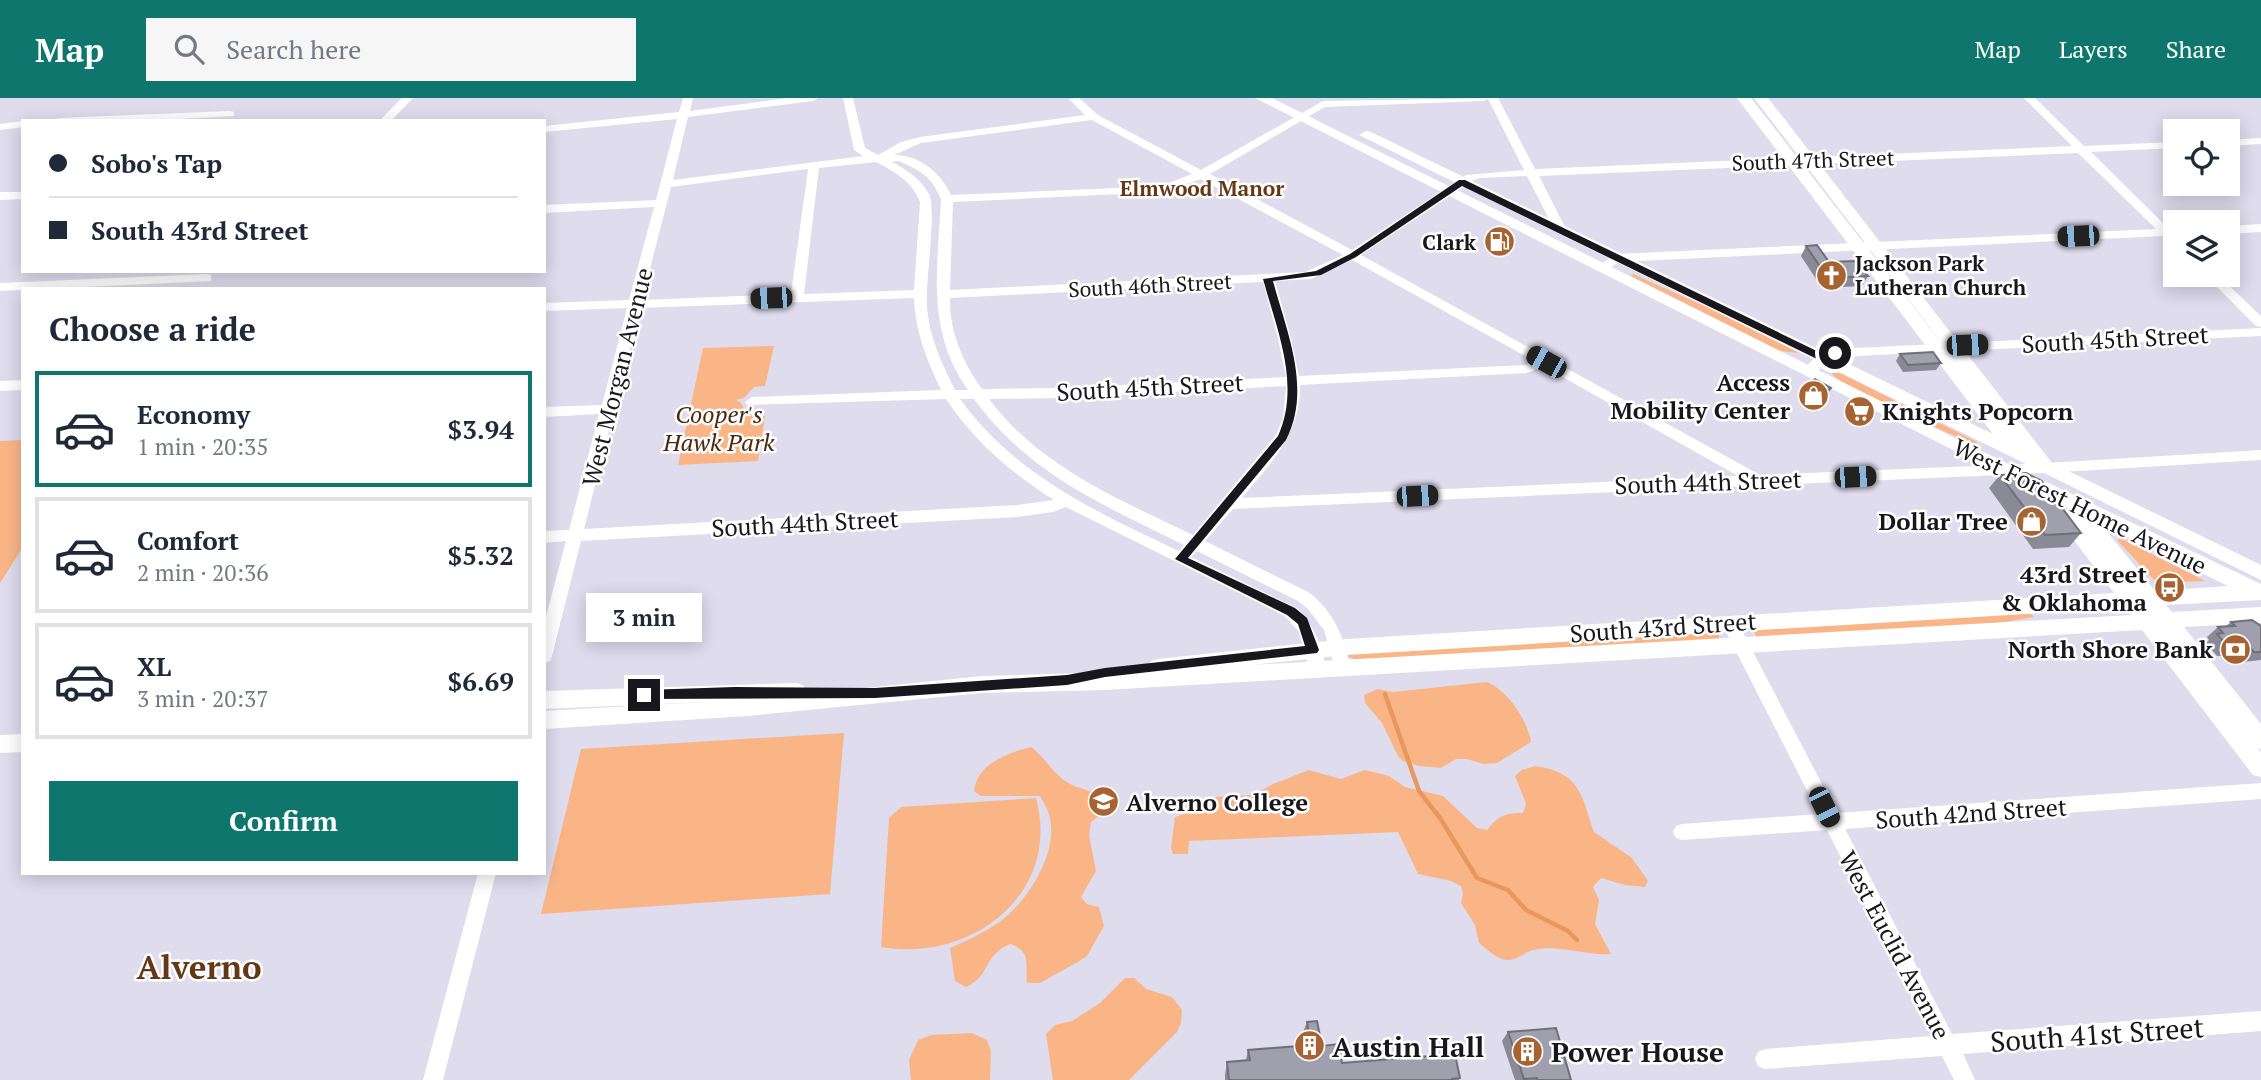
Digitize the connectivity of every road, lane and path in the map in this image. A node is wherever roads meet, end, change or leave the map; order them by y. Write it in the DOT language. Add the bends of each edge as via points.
graph roads {
  1 [pos="408,98"];
  2 [pos="688,98"];
  3 [pos="813,98"];
  4 [pos="848,98"];
  5 [pos="1262,98"];
  6 [pos="1290,98"];
  7 [pos="1483,98"];
  8 [pos="1493,98"];
  9 [pos="1744,98"];
  10 [pos="1761,98"];
  11 [pos="2029,98"];
  12 [pos="1074,99"];
  13 [pos="745,102"];
  14 [pos="1306,113"];
  15 [pos="685,114"];
  16 [pos="1094,117"];
  17 [pos="228,118"];
  18 [pos="171,119"];
  19 [pos="386,119"];
  20 [pos="21,124"];
  21 [pos="0,127"];
  22 [pos="546,130"];
  23 [pos="2261,141"];
  24 [pos="2240,142"];
  25 [pos="2163,146"];
  26 [pos="2081,149"];
  27 [pos="877,159"];
  28 [pos="1809,160"];
  29 [pos="1792,161"];
  30 [pos="814,164"];
  31 [pos="1529,172"];
  32 [pos="1202,174"];
  33 [pos="667,184"];
  34 [pos="1455,187"];
  35 [pos="21,195"];
  36 [pos="0,196"];
  37 [pos="947,198"];
  38 [pos="661,203"];
  39 [pos="546,209"];
  40 [pos="2163,226"];
  41 [pos="2261,228"];
  42 [pos="2240,229"];
  43 [pos="1560,231"];
  44 [pos="2163,235"];
  45 [pos="1856,246"];
  46 [pos="1875,246"];
  47 [pos="1353,256"];
  48 [pos="1615,258"];
  49 [pos="1602,268"];
  50 [pos="207,279"];
  51 [pos="1268,279"];
  52 [pos="0,287"];
  53 [pos="2224,287"];
  54 [pos="921,294"];
  55 [pos="943,294"];
  56 [pos="797,297"];
  57 [pos="636,303"];
  58 [pos="546,307"];
  59 [pos="2261,323"];
  60 [pos="2261,332"];
  61 [pos="1953,346"];
  62 [pos="1934,348"];
  63 [pos="1822,358"];
  64 [pos="1546,362"];
  65 [pos="1808,372"];
  66 [pos="1294,380"];
  67 [pos="21,385"];
  68 [pos="0,386"];
  69 [pos="950,394"];
  70 [pos="977,394"];
  71 [pos="752,402"];
  72 [pos="609,409"];
  73 [pos="546,412"];
  74 [pos="1991,421"];
  75 [pos="1968,431"];
  76 [pos="2261,455"];
  77 [pos="2031,464"];
  78 [pos="2006,470"];
  79 [pos="1757,481"];
  80 [pos="2044,489"];
  81 [pos="1064,502"];
  82 [pos="1229,504"];
  83 [pos="2076,505"];
  84 [pos="576,536"];
  85 [pos="546,537"];
  86 [pos="1196,542"];
  87 [pos="1181,559"];
  88 [pos="2260,588"];
  89 [pos="2150,599"];
  90 [pos="2129,600"];
  91 [pos="2261,615"];
  92 [pos="2166,620"];
  93 [pos="2145,621"];
  94 [pos="1730,624"];
  95 [pos="1742,645"];
  96 [pos="1338,647"];
  97 [pos="546,648"];
  98 [pos="1315,660"];
  99 [pos="1343,669"];
  100 [pos="875,693"];
  101 [pos="546,700"];
  102 [pos="546,720"];
  103 [pos="2261,740"];
  104 [pos="21,743"];
  105 [pos="0,744"];
  106 [pos="2261,768"];
  107 [pos="2261,791"];
  108 [pos="1831,823"];
  109 [pos="1682,832"];
  110 [pos="486,875"];
  111 [pos="2261,1021"];
  112 [pos="1947,1046"];
  113 [pos="1765,1059"];
  114 [pos="433,1080"];
  115 [pos="1965,1080"];
  1 -- 19 [label="street"];
  2 -- 15 [label="street, West Morgan Avenue"];
  3 -- 13 [label="street"];
  4 -- 27 [label="street" via="860,150"];
  5 -- 14 [label="main road, West Forest Home Avenue"];
  6 -- 14 [label="main road, West Forest Home Avenue"];
  7 -- 14 [label="street" via="1324,104"];
  8 -- 31 [label="street"];
  9 -- 29 [label="main road"];
  10 -- 28 [label="main road"];
  11 -- 26 [label="street"];
  12 -- 16 [label="street"];
  13 -- 15 [label="street"];
  14 -- 32 [label="street"];
  14 -- 34 [label="main road, West Forest Home Avenue"];
  15 -- 22 [label="street"];
  15 -- 33 [label="street, West Morgan Avenue"];
  16 -- 27 [label="street" via="920,140"];
  16 -- 32 [label="street"];
  17 -- 18 [label="street"];
  20 -- 21 [label="street"];
  23 -- 24 [label="street"];
  25 -- 26 [label="street, South 47th Street"];
  26 -- 28 [label="street, South 47th Street"];
  26 -- 40 [label="street"];
  27 -- 30 [label="street"];
  27 -- 37 [label="street" via="901,158 916,164 939,181"];
  27 -- 54 [label="street" via="909,177 924,193"];
  28 -- 29 [label="street, South 47th Street"];
  28 -- 46 [label="main road"];
  29 -- 31 [label="street, South 47th Street"];
  29 -- 45 [label="main road"];
  30 -- 33 [label="street"];
  30 -- 56 [label="street"];
  31 -- 34 [label="street, South 47th Street" via="1480,175"];
  31 -- 43 [label="street"];
  32 -- 37 [label="street" via="1154,190"];
  32 -- 47 [label="street"];
  33 -- 38 [label="street, West Morgan Avenue"];
  34 -- 43 [label="main road, West Forest Home Avenue"];
  34 -- 47 [label="street, South 46th Street"];
  34 -- 49 [label="main road, West Forest Home Avenue"];
  35 -- 36 [label="street"];
  37 -- 55 [label="street"];
  38 -- 39 [label="street"];
  38 -- 57 [label="street, West Morgan Avenue"];
  41 -- 42 [label="street"];
  43 -- 48 [label="main road, West Forest Home Avenue"];
  44 -- 46 [label="street"];
  45 -- 46 [label="street"];
  45 -- 48 [label="street"];
  45 -- 62 [label="main road"];
  46 -- 61 [label="main road"];
  47 -- 51 [label="street, South 46th Street" via="1318,274"];
  47 -- 64 [label="street"];
  48 -- 49 [label="street"];
  48 -- 63 [label="main road, West Forest Home Avenue"];
  49 -- 65 [label="main road, West Forest Home Avenue"];
  50 -- 52 [label="street"];
  51 -- 55 [label="street, South 46th Street"];
  51 -- 66 [label="street"];
  53 -- 59 [label="street"];
  54 -- 56 [label="street"];
  54 -- 69 [label="street" via="927,342"];
  55 -- 70 [label="street" via="948,339"];
  56 -- 57 [label="street"];
  57 -- 58 [label="street"];
  57 -- 72 [label="street, West Morgan Avenue"];
  60 -- 61 [label="street, South 45th Street"];
  61 -- 62 [label="street, South 45th Street"];
  61 -- 77 [label="main road"];
  62 -- 63 [label="street, South 45th Street" via="1835,353"];
  62 -- 74 [label="main road"];
  63 -- 65 [label="street"];
  63 -- 75 [label="main road, West Forest Home Avenue"];
  64 -- 66 [label="street, South 45th Street" via="1526,369"];
  64 -- 79 [label="street"];
  65 -- 78 [label="main road, West Forest Home Avenue"];
  66 -- 70 [label="street, South 45th Street"];
  66 -- 82 [label="street" via="1291,417 1282,437"];
  67 -- 68 [label="street"];
  69 -- 70 [label="street, South 45th Street"];
  69 -- 71 [label="street, South 45th Street"];
  69 -- 81 [label="street" via="988,443"];
  70 -- 86 [label="street" via="1014,438 1065,477"];
  72 -- 73 [label="street"];
  72 -- 84 [label="street, West Morgan Avenue"];
  74 -- 75 [label="main road" via="1984,429"];
  74 -- 77 [label="main road"];
  75 -- 77 [label="main road, West Forest Home Avenue"];
  76 -- 77 [label="street, South 44th Street"];
  77 -- 78 [label="street, South 44th Street"];
  77 -- 80 [label="main road"];
  77 -- 83 [label="main road"];
  77 -- 88 [label="main road, West Forest Home Avenue"];
  78 -- 79 [label="street, South 44th Street"];
  78 -- 80 [label="main road, West Forest Home Avenue"];
  79 -- 82 [label="street, South 44th Street"];
  80 -- 83 [label="main road, West Forest Home Avenue"];
  80 -- 90 [label="main road"];
  81 -- 84 [label="street, South 44th Street" via="1017,511"];
  81 -- 87 [label="street"];
  82 -- 86 [label="street"];
  83 -- 88 [label="main road, West Forest Home Avenue"];
  83 -- 89 [label="main road"];
  84 -- 85 [label="street, South 44th Street"];
  84 -- 97 [label="street, West Morgan Avenue"];
  86 -- 87 [label="street"];
  86 -- 96 [label="street" via="1304,597 1333,627"];
  87 -- 98 [label="street" via="1303,621"];
  88 -- 89 [label="main road, South 43rd Street"];
  89 -- 90 [label="main road, South 43rd Street"];
  89 -- 92 [label="main road"];
  90 -- 93 [label="main road"];
  90 -- 94 [label="main road, South 43rd Street"];
  91 -- 92 [label="main road, South 43rd Street"];
  92 -- 93 [label="main road, South 43rd Street"];
  92 -- 103 [label="main road"];
  93 -- 95 [label="main road, South 43rd Street"];
  93 -- 106 [label="main road"];
  94 -- 95 [label="street, West Euclid Avenue"];
  94 -- 96 [label="main road, South 43rd Street"];
  95 -- 99 [label="main road, South 43rd Street"];
  95 -- 108 [label="street, West Euclid Avenue"];
  96 -- 98 [label="main road, South 43rd Street"];
  96 -- 99 [label="street"];
  98 -- 99 [label="main road, South 43rd Street"];
  98 -- 100 [label="main road, South 43rd Street" via="1105,682 1067,680"];
  100 -- 101 [label="main road, South 43rd Street" via="735,692"];
  100 -- 102 [label="main road, South 43rd Street" via="779,705"];
  104 -- 105 [label="main road"];
  107 -- 108 [label="street, South 42nd Street"];
  108 -- 109 [label="street, South 42nd Street"];
  108 -- 112 [label="street, West Euclid Avenue"];
  110 -- 114 [label="street"];
  111 -- 112 [label="street, South 41st Street"];
  112 -- 113 [label="street, South 41st Street"];
  112 -- 115 [label="street, West Euclid Avenue"];
}
